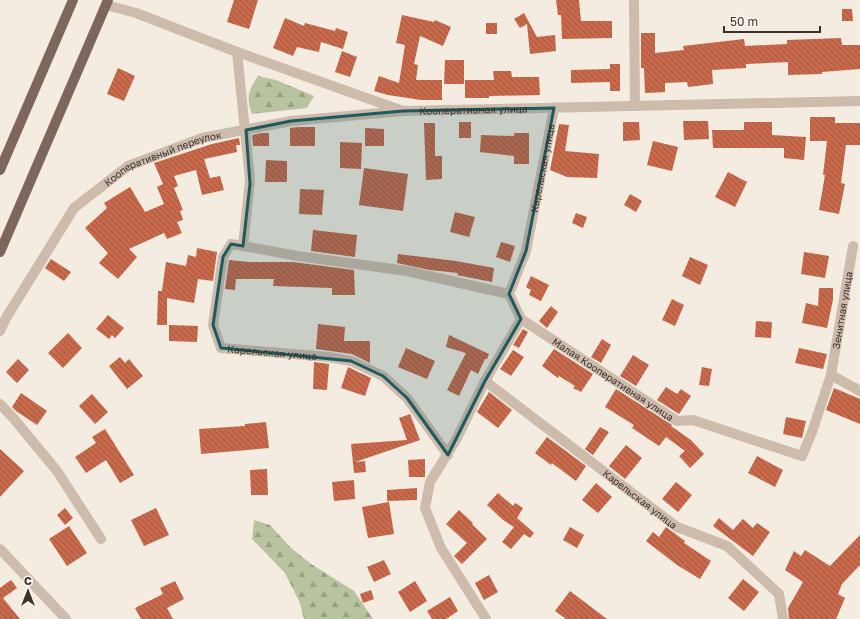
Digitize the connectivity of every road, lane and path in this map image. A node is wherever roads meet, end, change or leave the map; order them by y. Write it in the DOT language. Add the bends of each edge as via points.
graph roads {
  1 [pos="73,0"];
  2 [pos="634,0"];
  3 [pos="107,3"];
  4 [pos="237,52"];
  5 [pos="860,101"];
  6 [pos="635,106"];
  7 [pos="554,108"];
  8 [pos="404,111"];
  9 [pos="246,130"];
  10 [pos="0,170"];
  11 [pos="243,246"];
  12 [pos="853,246"];
  13 [pos="0,252"];
  14 [pos="509,294"];
  15 [pos="521,319"];
  16 [pos="0,331"];
  17 [pos="831,375"];
  18 [pos="485,380"];
  19 [pos="860,391"];
  20 [pos="0,404"];
  21 [pos="448,455"];
  22 [pos="802,456"];
  23 [pos="101,539"];
  24 [pos="0,549"];
  25 [pos="66,619"];
  26 [pos="486,619"];
  27 [pos="784,619"];
  1 -- 10 [label="main road"];
  2 -- 6 [label="street"];
  3 -- 4 [label="street, Кооперативная улица"];
  3 -- 13 [label="main road"];
  4 -- 8 [label="street, Кооперативная улица"];
  4 -- 9 [label="street"];
  5 -- 6 [label="street, Кооперативная улица"];
  6 -- 7 [label="street, Кооперативная улица"];
  7 -- 8 [label="street, Кооперативная улица"];
  7 -- 14 [label="street, Карельская улица" via="526,251"];
  8 -- 9 [label="street, Кооперативный переулок" via="291,121"];
  9 -- 11 [label="street" via="250,184"];
  9 -- 16 [label="street, Кооперативный переулок" via="202,138 128,166 74,208"];
  11 -- 14 [label="street" via="407,271"];
  11 -- 21 [label="street, Карельская улица" via="231,244 223,258 213,325 221,348 328,357 351,361 383,376 407,398"];
  12 -- 17 [label="street, Зенитная улица"];
  14 -- 15 [label="street"];
  15 -- 18 [label="street"];
  15 -- 22 [label="street, Малая Кооперативная улица" via="677,421 692,420"];
  17 -- 19 [label="street"];
  17 -- 22 [label="street, Зенитная улица"];
  18 -- 21 [label="street"];
  18 -- 27 [label="street, Карельская улица" via="677,527 727,546 779,594"];
  20 -- 23 [label="street" via="57,471"];
  21 -- 26 [label="street" via="430,482 425,508 441,548"];
  24 -- 25 [label="street"];
}
